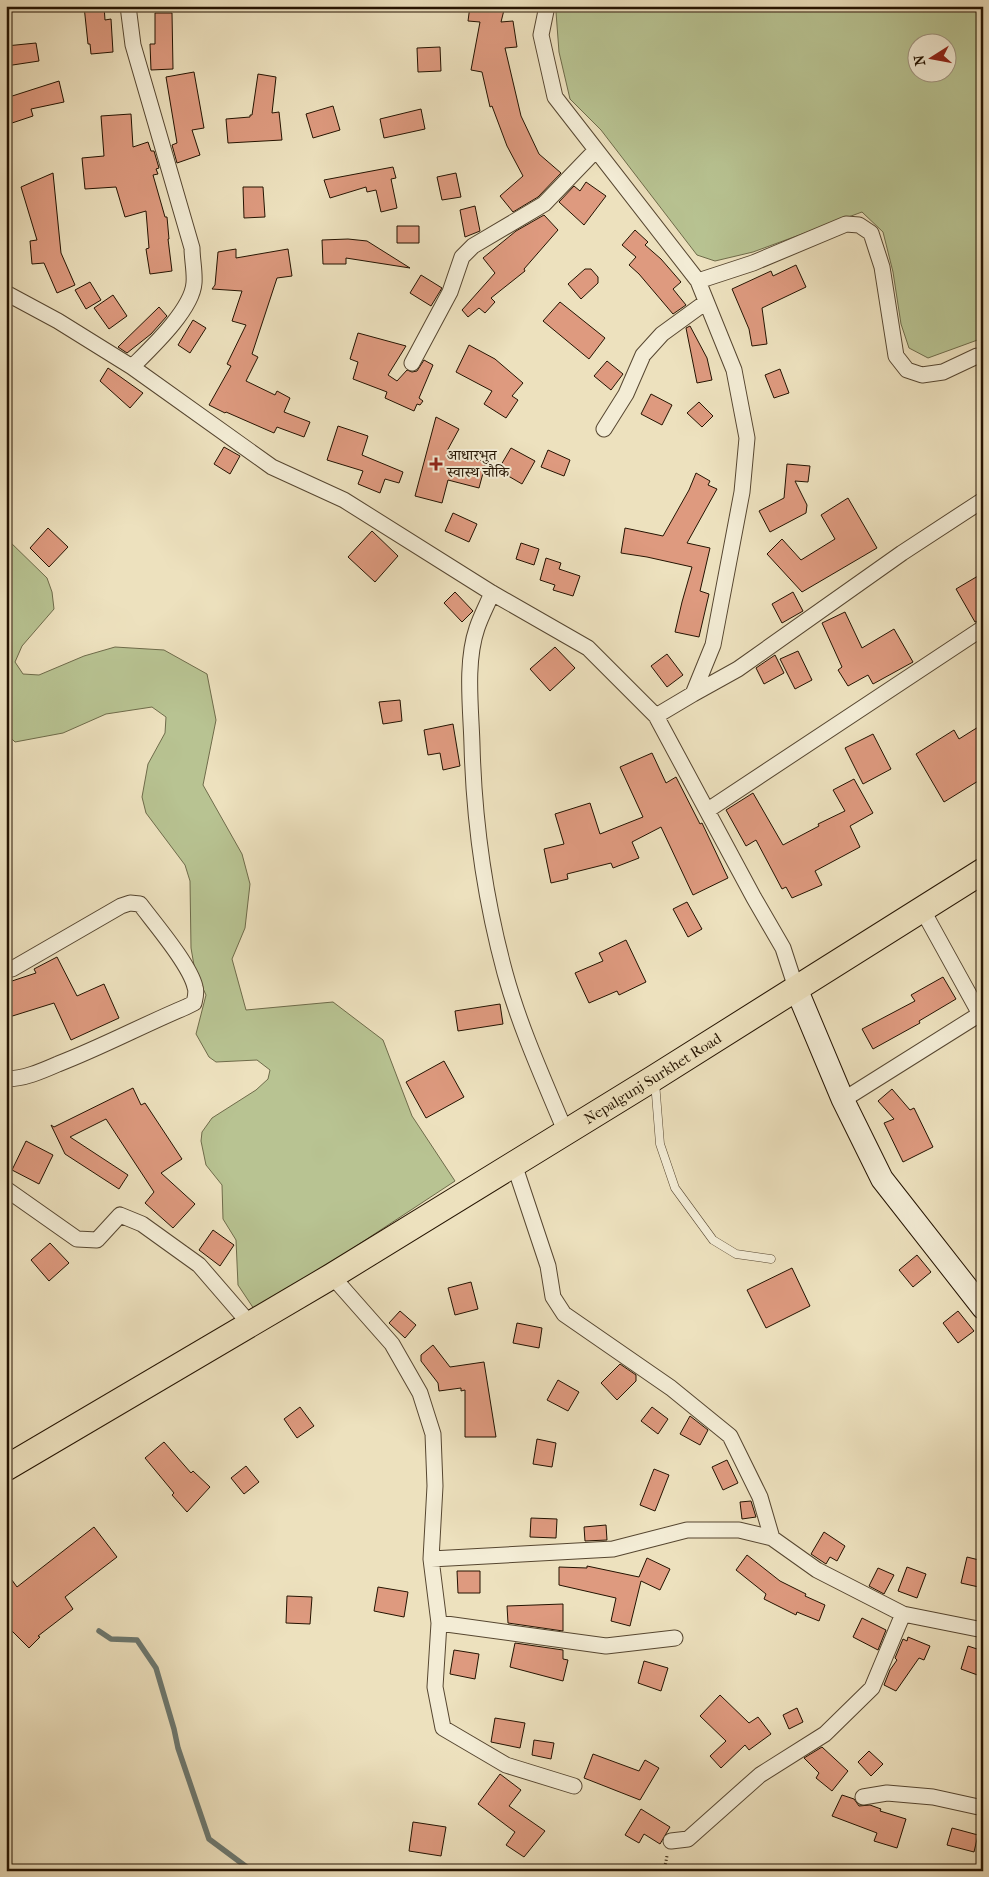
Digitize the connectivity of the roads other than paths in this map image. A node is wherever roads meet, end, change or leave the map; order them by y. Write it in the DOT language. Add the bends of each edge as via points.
graph roads {
  1 [pos="128,6"];
  2 [pos="547,6"];
  3 [pos="596,150"];
  4 [pos="698,281"];
  5 [pos="6,294"];
  6 [pos="706,302"];
  7 [pos="983,356"];
  8 [pos="412,363"];
  9 [pos="132,367"];
  10 [pos="604,429"];
  11 [pos="983,500"];
  12 [pos="492,593"];
  13 [pos="983,628"];
  14 [pos="693,694"];
  15 [pos="656,716"];
  16 [pos="708,810"];
  17 [pos="983,871"];
  18 [pos="922,909"];
  19 [pos="12,969"];
  20 [pos="796,988"];
  21 [pos="981,1015"];
  22 [pos="654,1078"];
  23 [pos="6,1080"];
  24 [pos="843,1100"];
  25 [pos="566,1132"];
  26 [pos="514,1164"];
  27 [pos="6,1189"];
  28 [pos="771,1258"];
  29 [pos="327,1279"];
  30 [pos="983,1308"];
  31 [pos="258,1320"];
  32 [pos="6,1468"];
  33 [pos="772,1538"];
  34 [pos="430,1559"];
  35 [pos="903,1614"];
  36 [pos="438,1623"];
  37 [pos="983,1630"];
  38 [pos="675,1638"];
  39 [pos="574,1786"];
  40 [pos="863,1797"];
  41 [pos="983,1808"];
  42 [pos="671,1841"];
  1 -- 9 [label="street" via="133,45 192,248 194,283 191,297 164,334"];
  2 -- 3 [label="street" via="541,35 555,97"];
  3 -- 4 [label="street"];
  3 -- 8 [label="street" via="544,204 473,246 462,257 450,292"];
  4 -- 6 [label="street"];
  4 -- 7 [label="street" via="753,263 846,224 859,225 871,233 882,267 896,356 907,370 922,375 942,372"];
  5 -- 9 [label="street" via="58,321"];
  6 -- 10 [label="street" via="662,334 643,355 626,394"];
  6 -- 14 [label="street" via="734,370 747,438 742,492 713,645"];
  9 -- 12 [label="street" via="272,467 344,500"];
  11 -- 14 [label="street" via="894,558 738,669"];
  12 -- 15 [label="street" via="588,648"];
  12 -- 25 [label="street" via="477,629 470,670 478,839 506,974 534,1059"];
  13 -- 16 [label="street"];
  14 -- 15 [label="street"];
  15 -- 16 [label="street"];
  16 -- 20 [label="street" via="783,948"];
  17 -- 18 [label="main road, Nepalgunj Surkhet Road"];
  18 -- 20 [label="main road, Nepalgunj Surkhet Road"];
  18 -- 21 [label="street"];
  19 -- 23 [label="street" via="121,906 140,904 186,968 196,986 196,994 194,1003 84,1054 37,1073"];
  20 -- 22 [label="main road, Nepalgunj Surkhet Road"];
  20 -- 24 [label="street"];
  21 -- 24 [label="street"];
  22 -- 25 [label="main road, Nepalgunj Surkhet Road"];
  22 -- 28 [label="lane" via="660,1144 675,1188 713,1240 736,1254"];
  24 -- 30 [label="street" via="882,1179"];
  25 -- 26 [label="main road, Nepalgunj Surkhet Road"];
  26 -- 29 [label="main road, Nepalgunj Surkhet Road"];
  26 -- 33 [label="street" via="548,1266 553,1297 564,1314 671,1388 730,1436 760,1497"];
  27 -- 31 [label="street" via="77,1239 97,1240 120,1215 142,1224 199,1265"];
  29 -- 31 [label="main road, Nepalgunj Surkhet Road"];
  29 -- 34 [label="street" via="392,1344 420,1393 433,1434 435,1486"];
  31 -- 32 [label="main road, Nepalgunj Surkhet Road"];
  33 -- 34 [label="street" via="739,1530 687,1530 612,1549"];
  33 -- 35 [label="street" via="817,1570"];
  34 -- 36 [label="street"];
  35 -- 37 [label="street"];
  35 -- 42 [label="street" via="872,1688 825,1734 760,1775 688,1839"];
  36 -- 38 [label="street" via="606,1646"];
  36 -- 39 [label="street" via="435,1686 443,1728 506,1765"];
  40 -- 41 [label="street" via="887,1793 924,1796"];
}
